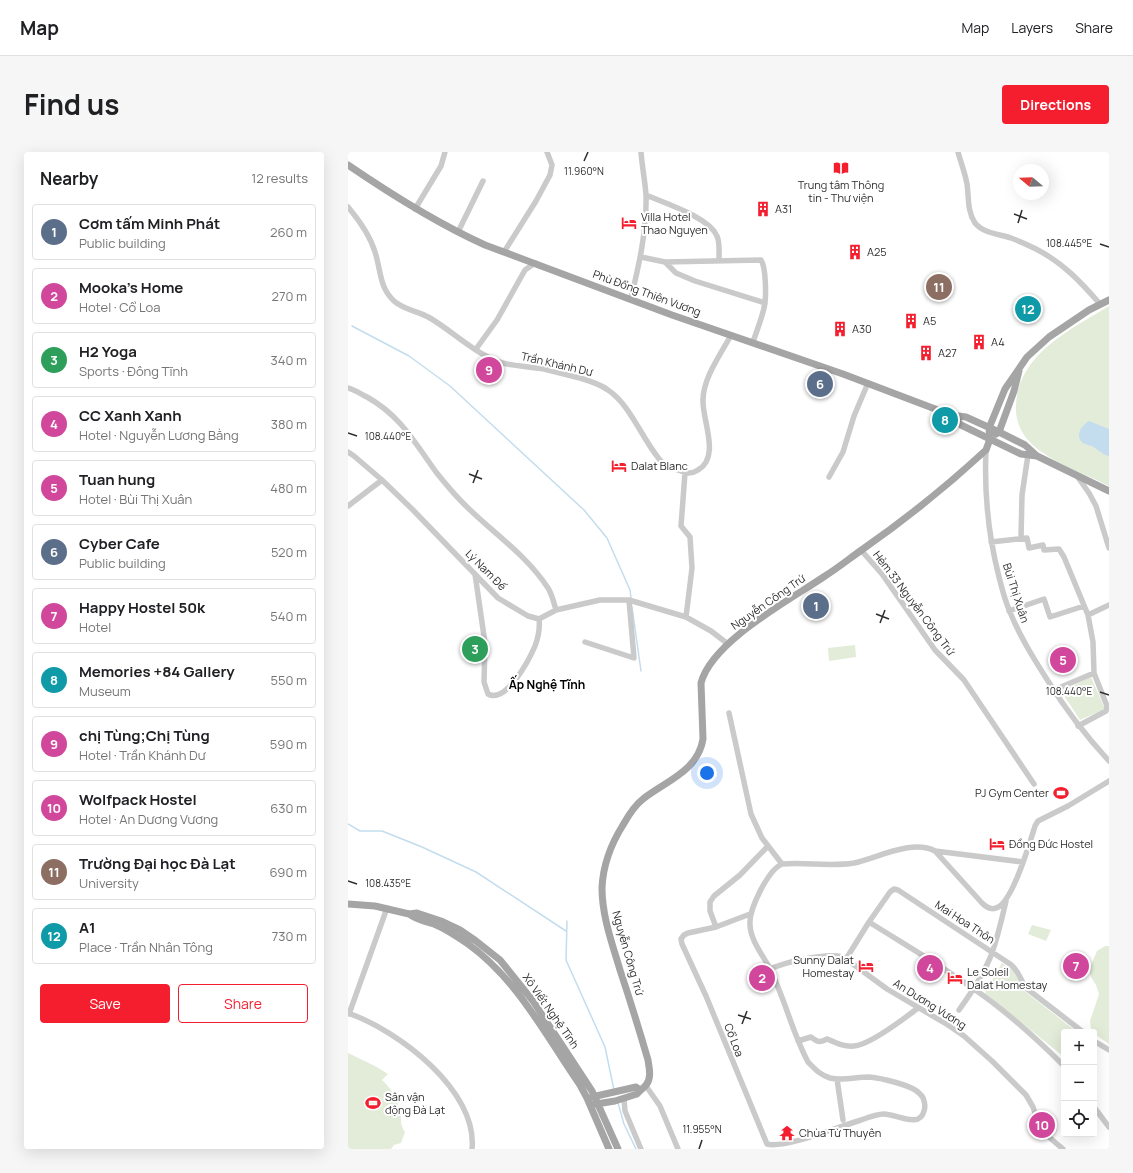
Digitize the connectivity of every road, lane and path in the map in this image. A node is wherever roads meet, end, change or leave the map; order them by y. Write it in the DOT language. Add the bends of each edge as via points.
graph roads {
  1 [pos="445,152"];
  2 [pos="547,152"];
  3 [pos="641,152"];
  4 [pos="958,152"];
  5 [pos="348,165"];
  6 [pos="483,181"];
  7 [pos="646,195"];
  8 [pos="348,208"];
  9 [pos="415,209"];
  10 [pos="458,232"];
  11 [pos="504,252"];
  12 [pos="641,257"];
  13 [pos="719,260"];
  14 [pos="665,262"];
  15 [pos="535,264"];
  16 [pos="631,298"];
  17 [pos="1109,300"];
  18 [pos="765,303"];
  19 [pos="1100,304"];
  20 [pos="731,335"];
  21 [pos="753,342"];
  22 [pos="476,349"];
  23 [pos="1020,367"];
  24 [pos="868,383"];
  25 [pos="348,388"];
  26 [pos="952,415"];
  27 [pos="989,428"];
  28 [pos="999,432"];
  29 [pos="990,439"];
  30 [pos="986,450"];
  31 [pos="348,452"];
  32 [pos="1028,455"];
  33 [pos="1037,456"];
  34 [pos="685,473"];
  35 [pos="1077,476"];
  36 [pos="829,477"];
  37 [pos="382,480"];
  38 [pos="1109,491"];
  39 [pos="348,505"];
  40 [pos="1021,538"];
  41 [pos="991,542"];
  42 [pos="1109,548"];
  43 [pos="862,550"];
  44 [pos="475,574"];
  45 [pos="629,600"];
  46 [pos="1109,605"];
  47 [pos="1084,606"];
  48 [pos="556,610"];
  49 [pos="1010,612"];
  50 [pos="1088,615"];
  51 [pos="686,617"];
  52 [pos="539,619"];
  53 [pos="585,642"];
  54 [pos="728,644"];
  55 [pos="1094,672"];
  56 [pos="1054,690"];
  57 [pos="729,713"];
  58 [pos="1078,726"];
  59 [pos="1109,761"];
  60 [pos="1109,781"];
  61 [pos="1034,784"];
  62 [pos="768,846"];
  63 [pos="935,851"];
  64 [pos="1023,862"];
  65 [pos="782,864"];
  66 [pos="1007,899"];
  67 [pos="348,904"];
  68 [pos="387,908"];
  69 [pos="409,914"];
  70 [pos="750,914"];
  71 [pos="869,922"];
  72 [pos="716,927"];
  73 [pos="992,952"];
  74 [pos="846,960"];
  75 [pos="770,969"];
  76 [pos="974,988"];
  77 [pos="918,1008"];
  78 [pos="959,1010"];
  79 [pos="349,1013"];
  80 [pos="1079,1029"];
  81 [pos="798,1041"];
  82 [pos="1097,1042"];
  83 [pos="1109,1050"];
  84 [pos="1063,1065"];
  85 [pos="837,1079"];
  86 [pos="643,1088"];
  87 [pos="623,1095"];
  88 [pos="597,1100"];
  89 [pos="588,1102"];
  90 [pos="1097,1111"];
  91 [pos="843,1120"];
  92 [pos="1109,1127"];
  93 [pos="790,1147"];
  94 [pos="472,1149"];
  95 [pos="609,1149"];
  96 [pos="618,1149"];
  97 [pos="641,1149"];
  98 [pos="678,1149"];
  99 [pos="1063,1149"];
  1 -- 9 [label="street" via="441,166"];
  2 -- 11 [label="street" via="552,165 550,175"];
  3 -- 7 [label="street"];
  4 -- 19 [label="street" via="967,184 969,209 978,226 1036,249 1063,266"];
  5 -- 9 [label="main road, Phù Đổng Thiên Vương"];
  6 -- 10 [label="street"];
  7 -- 12 [label="street"];
  7 -- 13 [label="street" via="699,218 713,228 718,238"];
  8 -- 22 [label="street, Trần Khánh Dư" via="373,246 381,281 393,301 430,318"];
  9 -- 10 [label="main road, Phù Đổng Thiên Vương"];
  10 -- 11 [label="main road, Phù Đổng Thiên Vương"];
  11 -- 15 [label="main road, Phù Đổng Thiên Vương"];
  12 -- 14 [label="street"];
  12 -- 16 [label="street"];
  13 -- 14 [label="street"];
  13 -- 18 [label="street" via="761,260 765,275"];
  14 -- 18 [label="street" via="676,273 695,281"];
  15 -- 16 [label="main road, Phù Đổng Thiên Vương"];
  15 -- 22 [label="street" via="525,270 497,320"];
  16 -- 20 [label="main road, Phù Đổng Thiên Vương"];
  17 -- 19 [label="main road"];
  18 -- 21 [label="street"];
  19 -- 23 [label="main road" via="1036,347"];
  20 -- 21 [label="main road, Phù Đổng Thiên Vương"];
  20 -- 34 [label="street" via="704,391 703,409 710,442 708,458 700,469"];
  21 -- 24 [label="main road, Phù Đổng Thiên Vương"];
  22 -- 34 [label="street, Trần Khánh Dư" via="496,361 554,371 607,388 619,399 662,463"];
  23 -- 27 [label="main road" via="1005,389"];
  23 -- 28 [label="main road"];
  24 -- 26 [label="main road, Phù Đổng Thiên Vương"];
  24 -- 36 [label="street" via="843,452"];
  25 -- 48 [label="street" via="378,403 394,416 462,502 533,568 548,589"];
  26 -- 27 [label="main road, Phù Đổng Thiên Vương" via="966,417"];
  26 -- 29 [label="main road, Phù Đổng Thiên Vương" via="961,425"];
  27 -- 28 [label="main road, Phù Đổng Thiên Vương"];
  27 -- 29 [label="main road"];
  28 -- 29 [label="main road"];
  28 -- 33 [label="main road, Phù Đổng Thiên Vương" via="1026,445"];
  29 -- 30 [label="main road"];
  29 -- 32 [label="main road, Phù Đổng Thiên Vương"];
  30 -- 41 [label="street, Bùi Thị Xuân" via="986,505"];
  30 -- 43 [label="main road, Nguyễn Công Trứ" via="928,501"];
  31 -- 37 [label="street, Lý Nam Đế"];
  32 -- 33 [label="main road, Phù Đổng Thiên Vương"];
  32 -- 40 [label="street" via="1022,495"];
  33 -- 35 [label="main road"];
  34 -- 51 [label="street" via="681,526 690,537 692,568"];
  35 -- 38 [label="main road"];
  35 -- 42 [label="street" via="1094,502"];
  37 -- 39 [label="street"];
  37 -- 44 [label="street, Lý Nam Đế"];
  40 -- 41 [label="street"];
  40 -- 47 [label="street" via="1027,538 1030,548 1043,545 1044,550 1059,549"];
  41 -- 49 [label="street, Bùi Thị Xuân"];
  43 -- 54 [label="main road, Nguyễn Công Trứ" via="743,631"];
  43 -- 61 [label="street, Hẻm 33 Nguyễn Công Trứ" via="882,574 935,650 964,680"];
  44 -- 52 [label="street, Lý Nam Đế" via="498,598 528,616"];
  44 -- 52 [label="street" via="485,642 484,682 490,696 511,686 523,670 535,645"];
  45 -- 48 [label="street" via="600,600"];
  45 -- 51 [label="street"];
  45 -- 53 [label="street" via="634,658"];
  46 -- 50 [label="street"];
  47 -- 49 [label="street" via="1050,617 1044,599"];
  47 -- 50 [label="street"];
  48 -- 52 [label="street"];
  49 -- 56 [label="street, Bùi Thị Xuân" via="1024,642"];
  50 -- 55 [label="street" via="1093,642"];
  51 -- 54 [label="street"];
  54 -- 86 [label="main road, Nguyễn Công Trứ" via="703,676 703,739 698,756 679,775 650,793 627,817 610,849 604,873 604,914 649,1066 650,1075"];
  55 -- 56 [label="street"];
  55 -- 58 [label="street" via="1107,706 1106,711"];
  56 -- 58 [label="street, Bùi Thị Xuân"];
  57 -- 62 [label="street" via="750,811"];
  58 -- 59 [label="street, Bùi Thị Xuân"];
  60 -- 64 [label="street" via="1038,821"];
  62 -- 65 [label="street"];
  62 -- 72 [label="street" via="710,902 710,912"];
  63 -- 64 [label="street"];
  63 -- 65 [label="street" via="910,848 851,863"];
  63 -- 66 [label="street" via="985,906 994,909"];
  64 -- 66 [label="street"];
  65 -- 70 [label="street" via="770,875"];
  66 -- 73 [label="street"];
  67 -- 68 [label="main road, Xô Viết Nghệ Tĩnh"];
  68 -- 69 [label="main road, Xô Viết Nghệ Tĩnh"];
  68 -- 79 [label="street"];
  69 -- 88 [label="main road, Xô Viết Nghệ Tĩnh" via="417,913 460,930 500,960 533,1001"];
  69 -- 89 [label="main road, Xô Viết Nghệ Tĩnh" via="453,934 493,964 527,1005 580,1085"];
  70 -- 72 [label="street, Cổ Loa"];
  70 -- 75 [label="street, Cổ Loa" via="752,936"];
  71 -- 73 [label="street, Mai Hoa Thôn" via="894,889"];
  71 -- 74 [label="street, Mai Hoa Thôn"];
  71 -- 76 [label="street"];
  72 -- 93 [label="street, Cổ Loa" via="688,933 681,939 682,944 706,996 765,1142 774,1148"];
  73 -- 76 [label="street"];
  73 -- 80 [label="street, Mai Hoa Thôn" via="1017,970 1026,988"];
  74 -- 75 [label="street, An Dương Vương" via="839,956 827,956 783,963"];
  74 -- 77 [label="street, An Dương Vương"];
  75 -- 81 [label="street, Cổ Loa"];
  76 -- 78 [label="street"];
  76 -- 84 [label="street"];
  77 -- 81 [label="street" via="862,1044 838,1045 827,1039 818,1042 811,1036"];
  77 -- 99 [label="street, An Dương Vương" via="954,1029 992,1062 1030,1101 1043,1132"];
  79 -- 94 [label="street" via="388,1032 413,1049 446,1081 460,1101 468,1121 473,1141"];
  81 -- 85 [label="street, Cổ Loa" via="808,1062 818,1072"];
  82 -- 83 [label="street"];
  85 -- 91 [label="street"];
  85 -- 93 [label="street, Cổ Loa" via="869,1077 896,1083 919,1092 924,1111 916,1120 893,1115 876,1115"];
  86 -- 87 [label="main road" via="637,1094"];
  86 -- 98 [label="street" via="660,1106"];
  87 -- 88 [label="main road"];
  87 -- 97 [label="street" via="625,1111"];
  88 -- 89 [label="main road"];
  88 -- 96 [label="main road, Xô Viết Nghệ Tĩnh"];
  89 -- 95 [label="main road, Xô Viết Nghệ Tĩnh"];
  90 -- 92 [label="street"];
}
